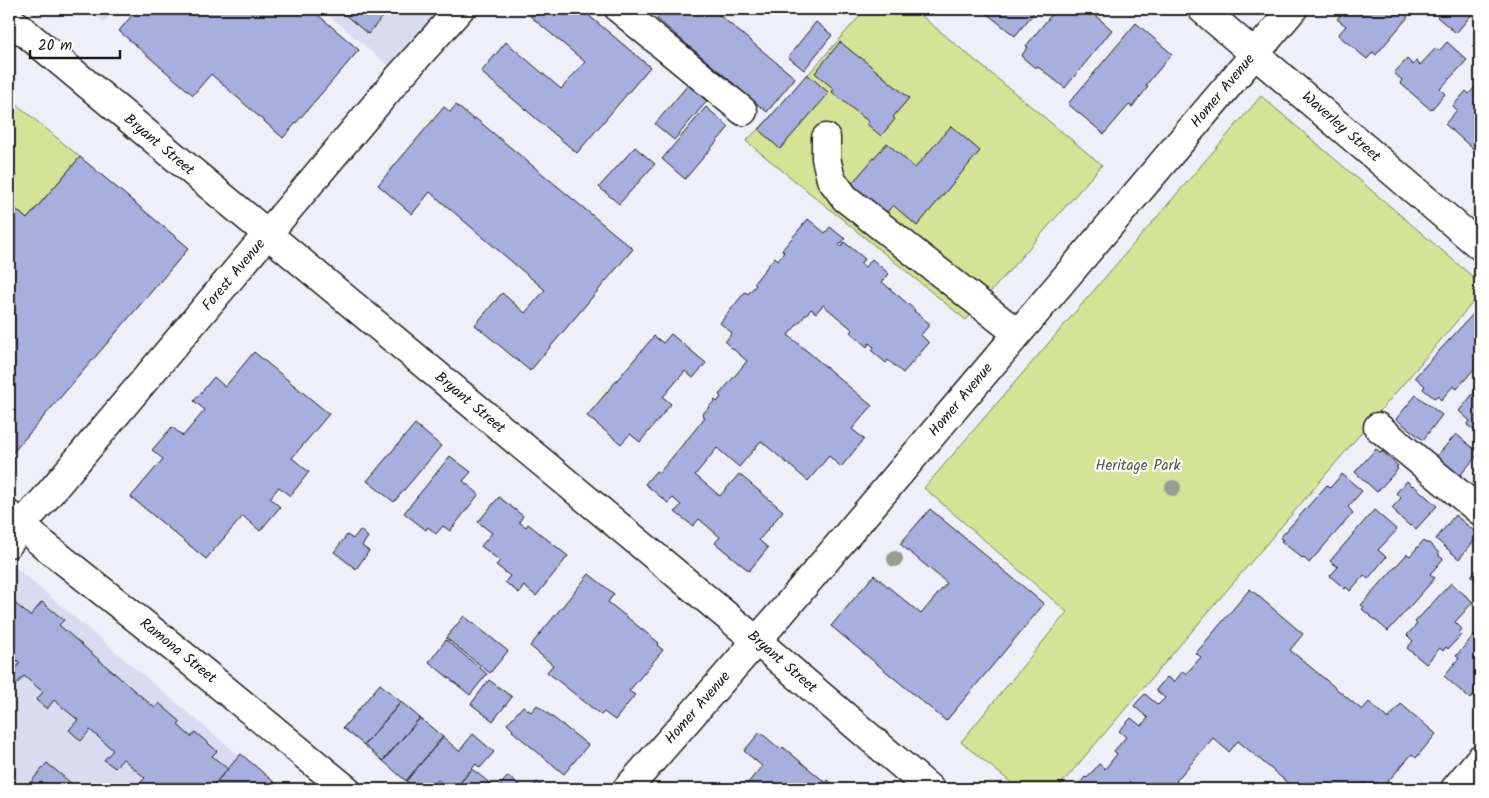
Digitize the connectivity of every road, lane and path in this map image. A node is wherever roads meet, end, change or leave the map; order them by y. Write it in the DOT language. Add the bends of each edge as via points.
graph roads {
  1 [pos="460,9"];
  2 [pos="619,9"];
  3 [pos="1202,9"];
  4 [pos="1293,9"];
  5 [pos="14,31"];
  6 [pos="1254,53"];
  7 [pos="742,111"];
  8 [pos="826,138"];
  9 [pos="268,235"];
  10 [pos="1480,246"];
  11 [pos="1017,333"];
  12 [pos="1378,427"];
  13 [pos="1480,511"];
  14 [pos="13,527"];
  15 [pos="757,641"];
  16 [pos="1480,759"];
  17 [pos="346,789"];
  18 [pos="627,789"];
  19 [pos="930,789"];
  20 [pos="1456,789"];
  1 -- 9 [label="street, Forest Avenue"];
  2 -- 7 [label="street"];
  3 -- 6 [label="street, Waverley Street"];
  4 -- 6 [label="street, Homer Avenue"];
  5 -- 9 [label="street, Bryant Street"];
  6 -- 10 [label="street, Waverley Street"];
  6 -- 11 [label="street, Homer Avenue"];
  8 -- 11 [label="street" via="831,179 845,198"];
  9 -- 14 [label="street, Forest Avenue" via="44,500"];
  9 -- 15 [label="street, Bryant Street"];
  11 -- 15 [label="street, Homer Avenue"];
  12 -- 13 [label="street"];
  14 -- 17 [label="street, Ramona Street" via="43,544"];
  15 -- 18 [label="street, Homer Avenue"];
  15 -- 19 [label="street, Bryant Street"];
  16 -- 20 [label="street"];
}
